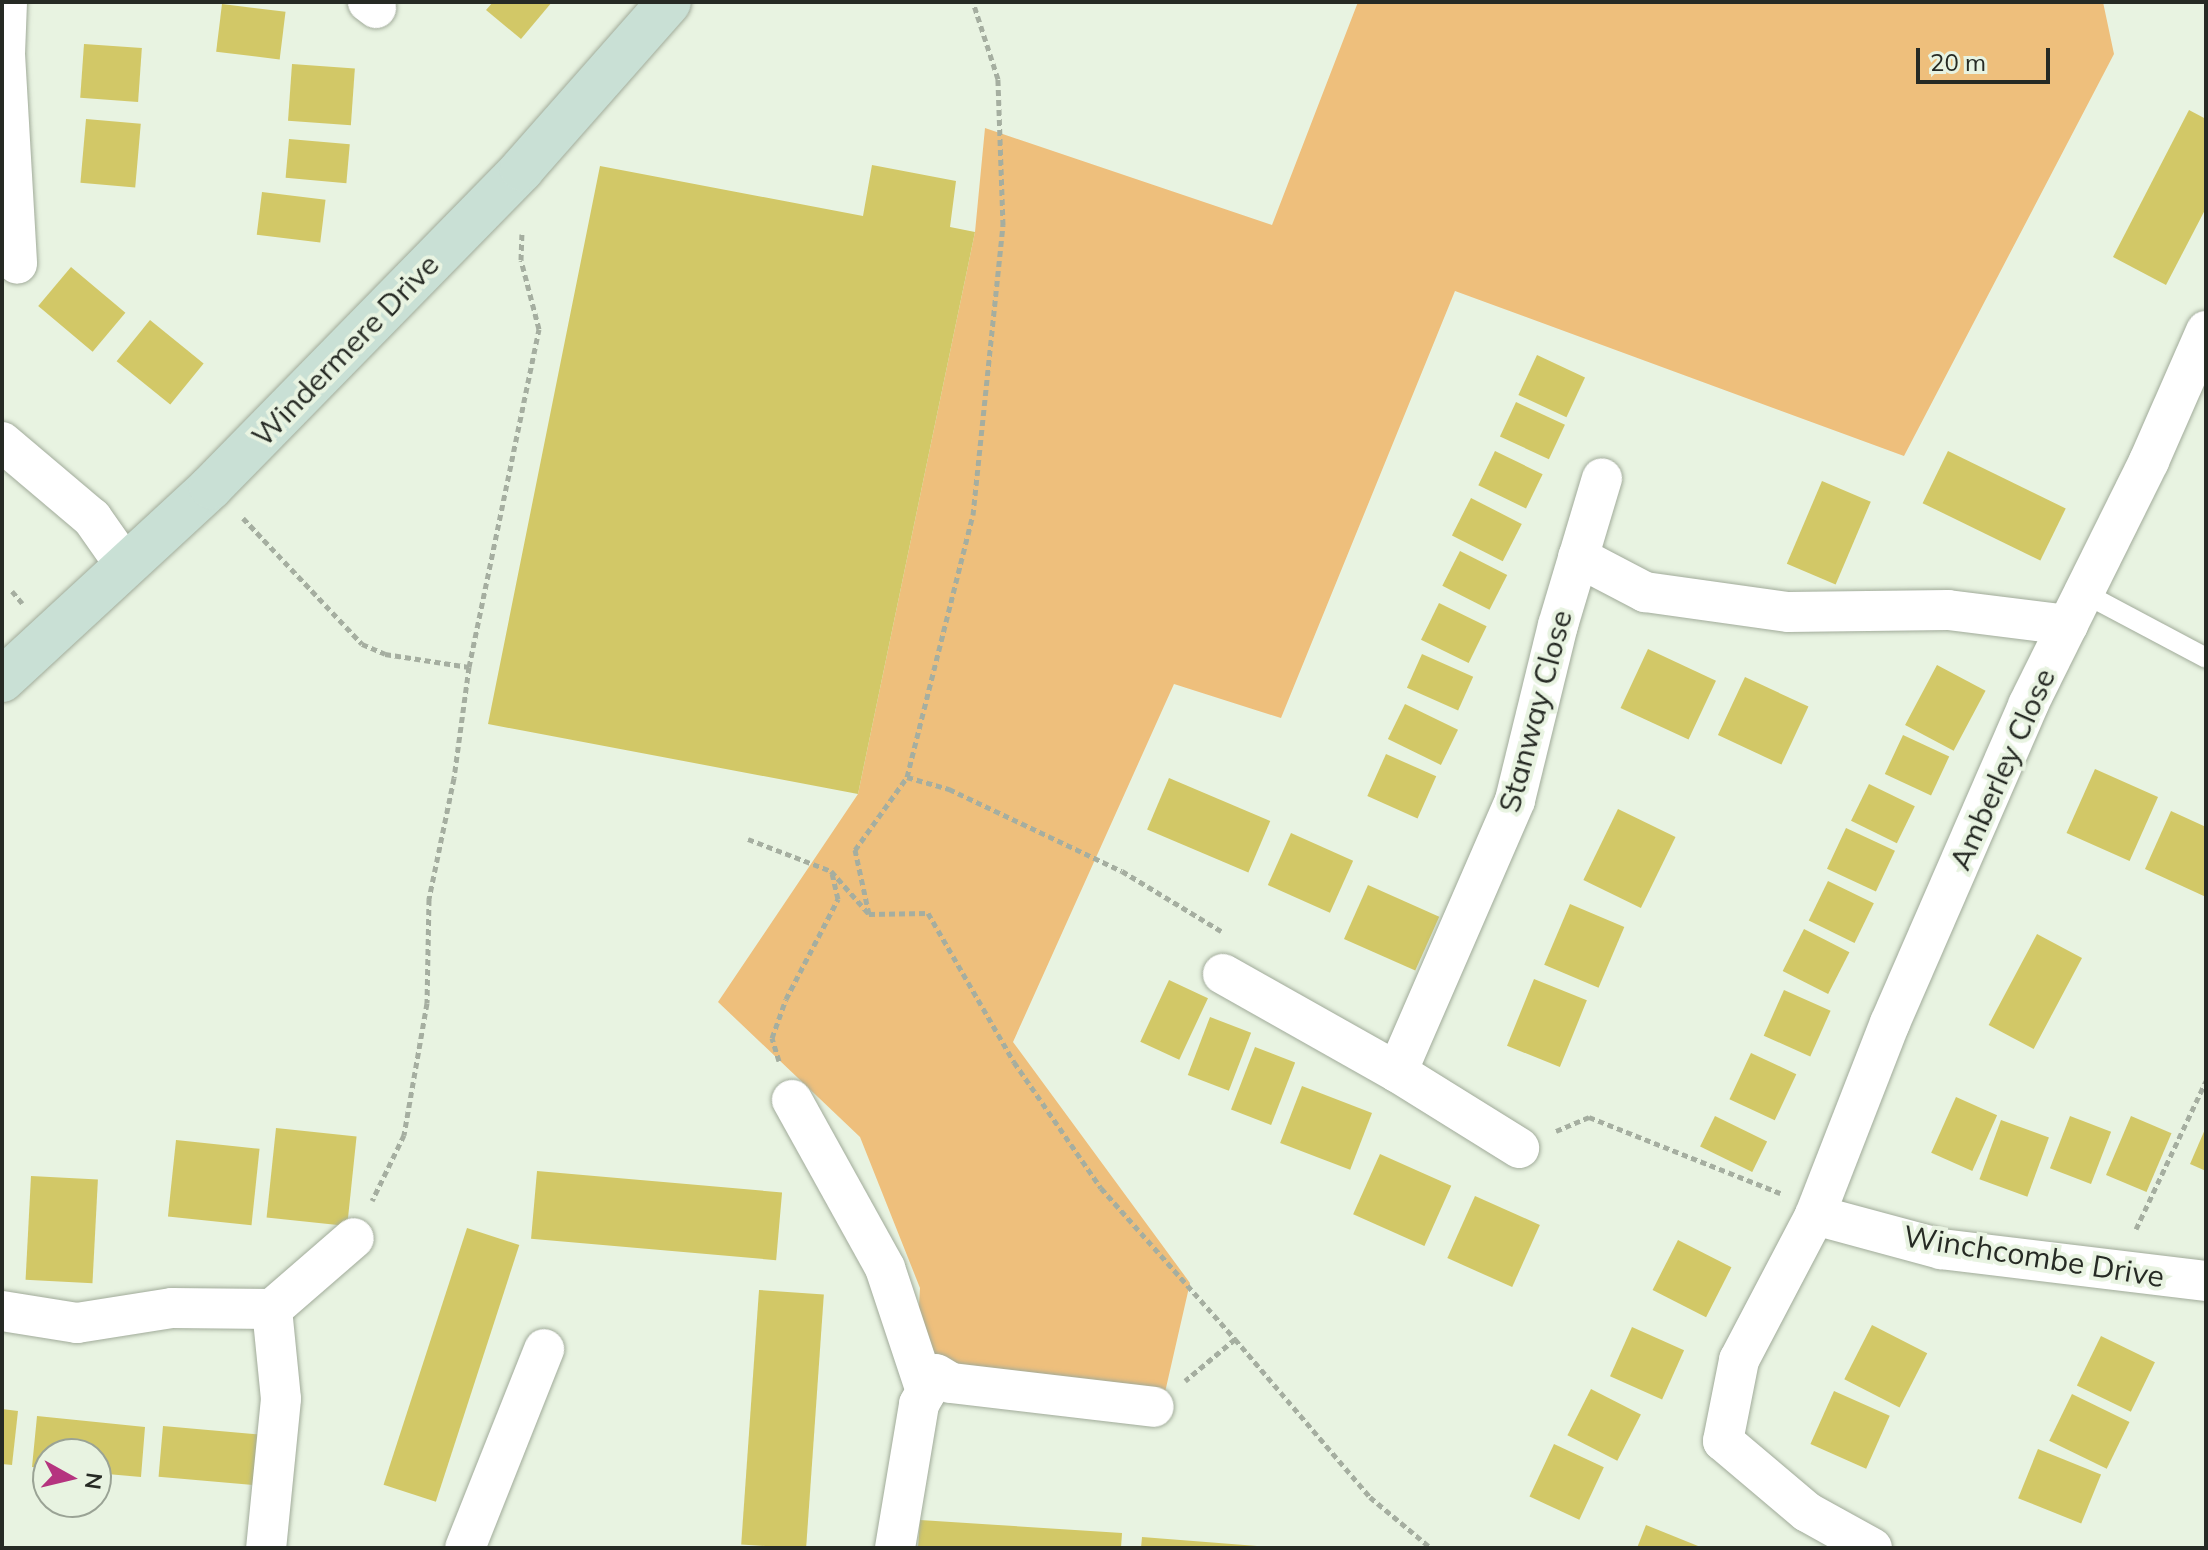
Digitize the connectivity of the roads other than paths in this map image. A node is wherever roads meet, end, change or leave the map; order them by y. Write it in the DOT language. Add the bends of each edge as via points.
graph roads {
  1 [pos="669,2"];
  2 [pos="5,9"];
  3 [pos="17,264"];
  4 [pos="2206,331"];
  5 [pos="2,442"];
  6 [pos="1602,478"];
  7 [pos="1578,557"];
  8 [pos="125,565"];
  9 [pos="2076,609"];
  10 [pos="2206,658"];
  11 [pos="2,680"];
  12 [pos="1223,974"];
  13 [pos="1397,1072"];
  14 [pos="792,1100"];
  15 [pos="1519,1148"];
  16 [pos="1817,1211"];
  17 [pos="354,1238"];
  18 [pos="2206,1281"];
  19 [pos="272,1309"];
  20 [pos="2,1311"];
  21 [pos="544,1349"];
  22 [pos="926,1391"];
  23 [pos="1154,1407"];
  24 [pos="266,1548"];
  25 [pos="465,1548"];
  26 [pos="895,1548"];
  27 [pos="1872,1548"];
  1 -- 8 [label="street, Windermere Drive" via="522,169 211,487"];
  2 -- 3 [label="street"];
  4 -- 9 [label="street, Amberley Close"];
  5 -- 8 [label="street" via="92,518"];
  6 -- 7 [label="street, Stanway Close"];
  7 -- 9 [label="street" via="1645,592 1788,612"];
  7 -- 13 [label="street, Stanway Close" via="1515,800"];
  8 -- 11 [label="street, Windermere Drive"];
  9 -- 10 [label="lane"];
  9 -- 16 [label="street, Amberley Close" via="2028,705 1902,994"];
  12 -- 13 [label="street"];
  13 -- 15 [label="street"];
  14 -- 22 [label="street" via="885,1268"];
  16 -- 18 [label="street, Winchcombe Drive" via="1941,1249"];
  16 -- 27 [label="street, Amberley Close" via="1739,1360 1723,1441 1807,1512"];
  17 -- 19 [label="street"];
  19 -- 20 [label="street" via="172,1308 77,1323"];
  19 -- 24 [label="street" via="281,1399"];
  21 -- 25 [label="street"];
  22 -- 23 [label="street" via="936,1374 951,1383"];
  22 -- 26 [label="street" via="919,1404"];
}
